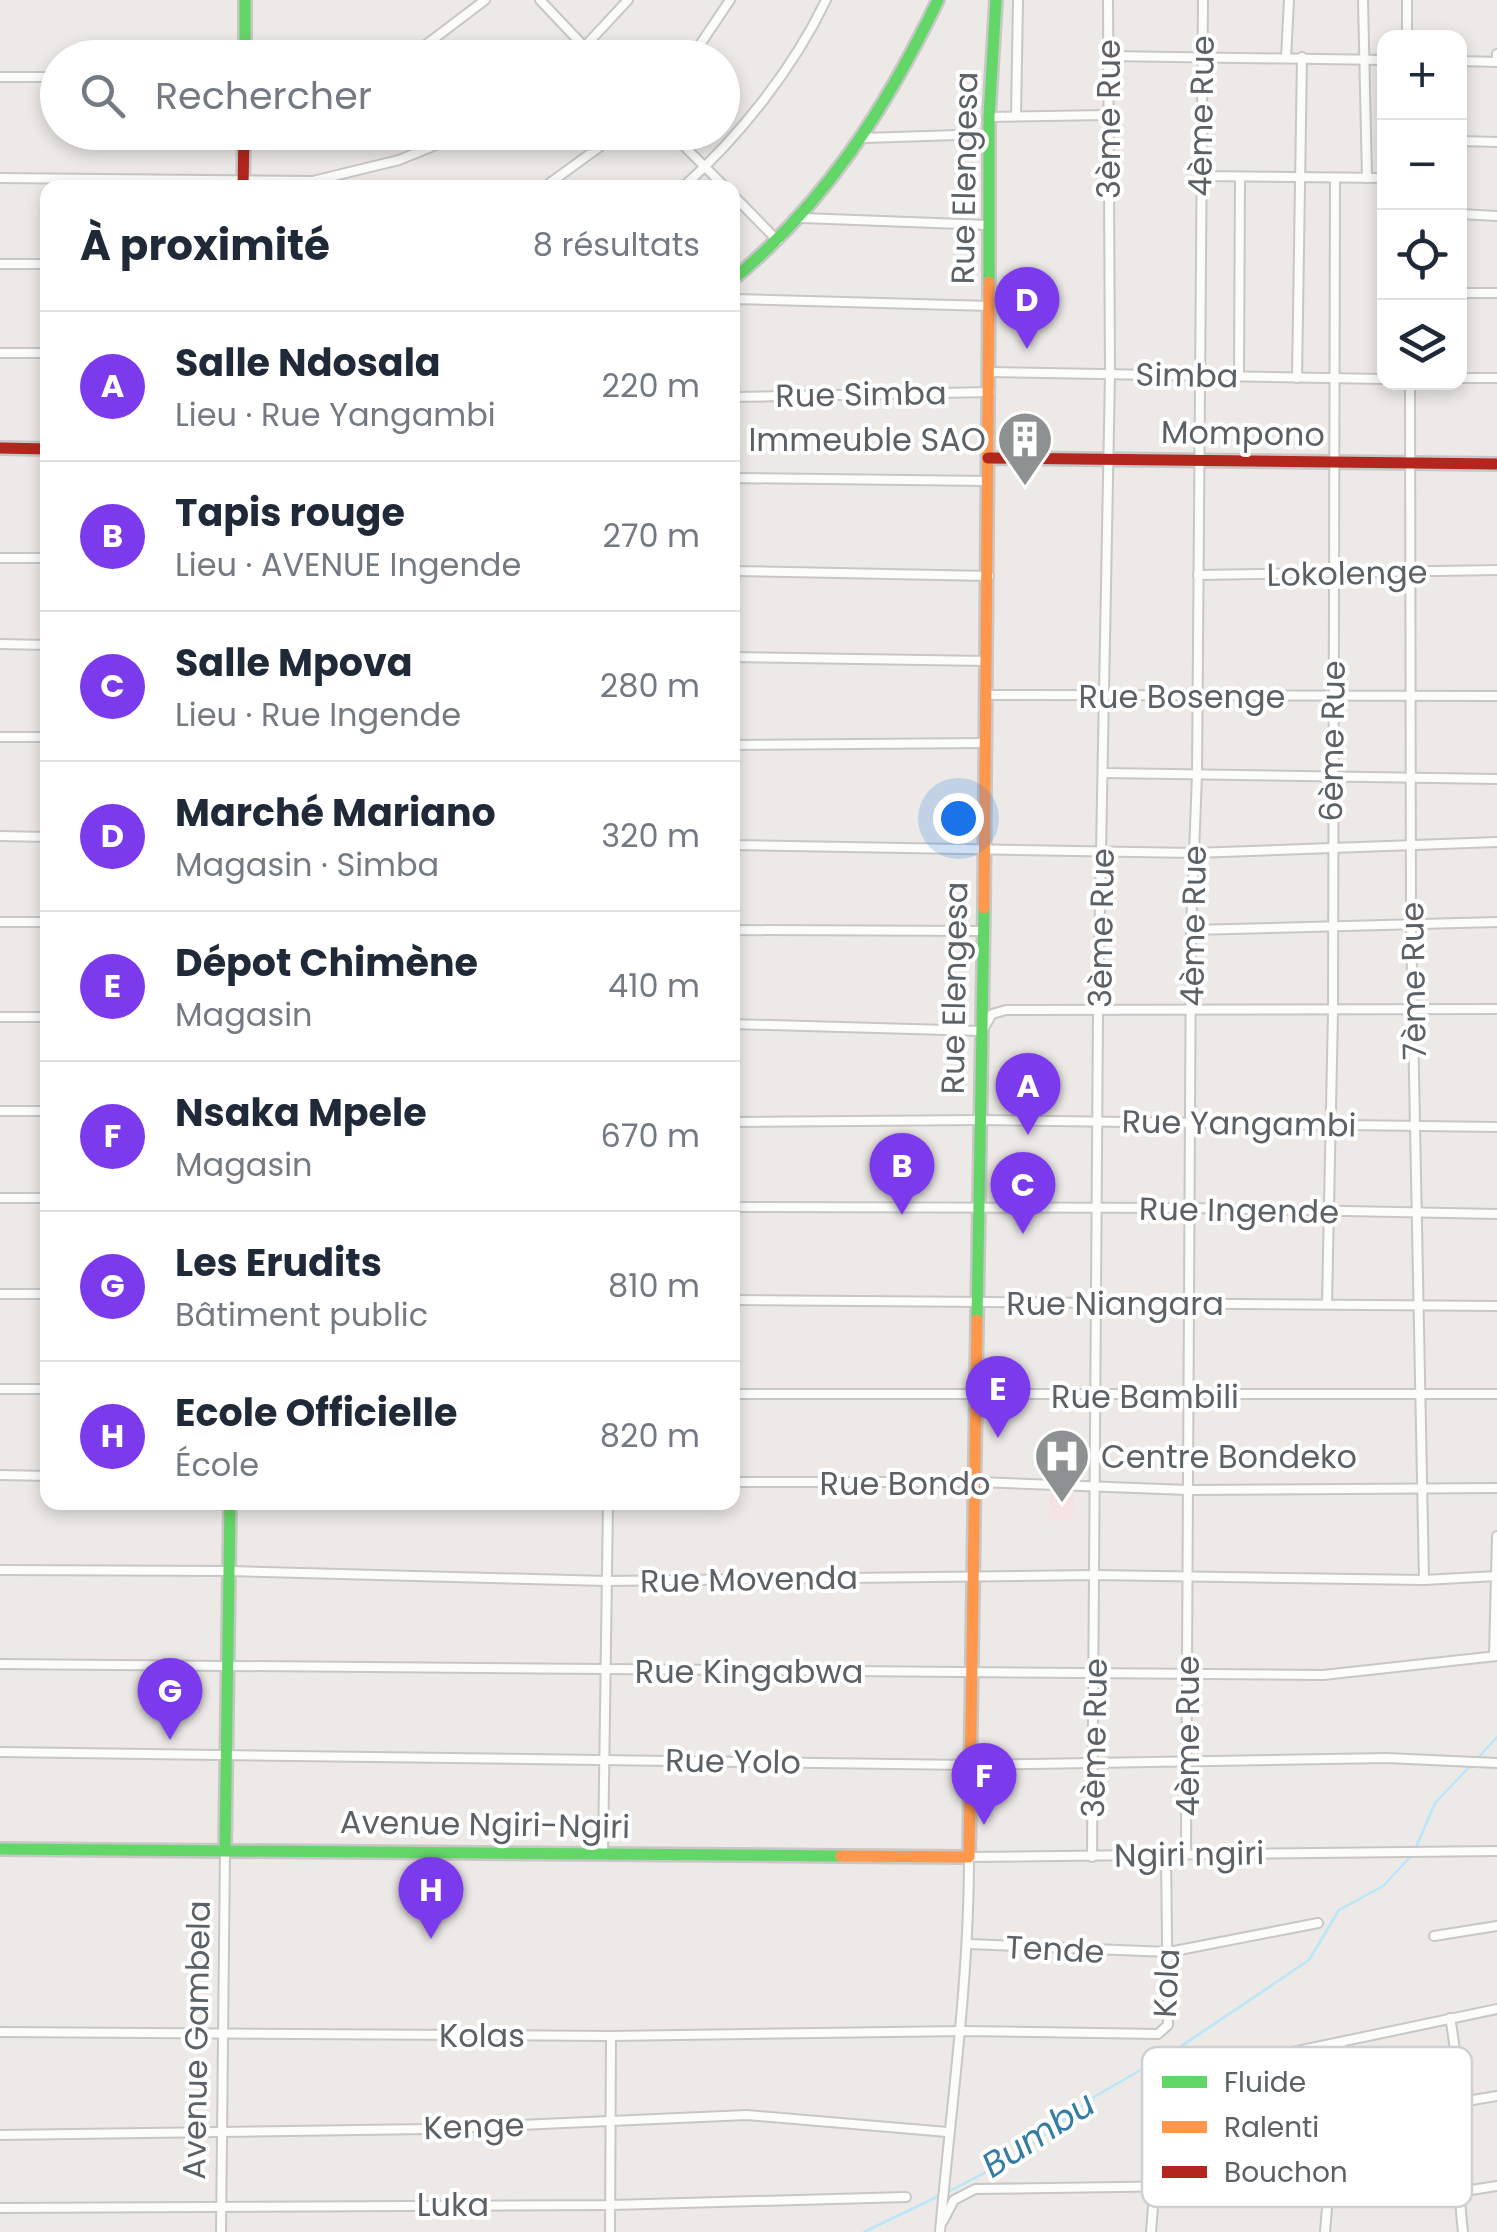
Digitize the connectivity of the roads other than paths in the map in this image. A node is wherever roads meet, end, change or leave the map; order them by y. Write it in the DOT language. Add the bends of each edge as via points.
graph roads {
  1 [pos="245,0"];
  2 [pos="485,0"];
  3 [pos="540,0"];
  4 [pos="628,0"];
  5 [pos="730,0"];
  6 [pos="826,0"];
  7 [pos="938,0"];
  8 [pos="996,0"];
  9 [pos="1018,0"];
  10 [pos="1108,0"];
  11 [pos="1203,0"];
  12 [pos="1289,0"];
  13 [pos="1362,0"];
  14 [pos="1407,0"];
  15 [pos="1407,30"];
  16 [pos="245,40"];
  17 [pos="432,40"];
  18 [pos="577,40"];
  19 [pos="591,40"];
  20 [pos="704,40"];
  21 [pos="1497,54"];
  22 [pos="1108,56"];
  23 [pos="1302,57"];
  24 [pos="1202,58"];
  25 [pos="1286,58"];
  26 [pos="1363,60"];
  27 [pos="1377,60"];
  28 [pos="1467,61"];
  29 [pos="1497,62"];
  30 [pos="0,77"];
  31 [pos="40,77"];
  32 [pos="1108,115"];
  33 [pos="1016,116"];
  34 [pos="989,117"];
  35 [pos="740,125"];
  36 [pos="989,134"];
  37 [pos="860,138"];
  38 [pos="1467,141"];
  39 [pos="1497,142"];
  40 [pos="244,150"];
  41 [pos="428,150"];
  42 [pos="595,150"];
  43 [pos="689,150"];
  44 [pos="719,150"];
  45 [pos="706,166"];
  46 [pos="1199,176"];
  47 [pos="1240,177"];
  48 [pos="1302,177"];
  49 [pos="0,178"];
  50 [pos="1334,178"];
  51 [pos="1366,178"];
  52 [pos="1377,178"];
  53 [pos="61,180"];
  54 [pos="243,180"];
  55 [pos="304,180"];
  56 [pos="554,180"];
  57 [pos="691,180"];
  58 [pos="719,180"];
  59 [pos="740,202"];
  60 [pos="1467,214"];
  61 [pos="1497,216"];
  62 [pos="800,218"];
  63 [pos="988,224"];
  64 [pos="778,241"];
  65 [pos="0,264"];
  66 [pos="40,264"];
  67 [pos="740,273"];
  68 [pos="1467,293"];
  69 [pos="1497,293"];
  70 [pos="740,299"];
  71 [pos="990,306"];
  72 [pos="0,353"];
  73 [pos="40,353"];
  74 [pos="990,372"];
  75 [pos="1110,373"];
  76 [pos="1197,376"];
  77 [pos="1239,376"];
  78 [pos="1297,378"];
  79 [pos="1335,378"];
  80 [pos="1467,378"];
  81 [pos="1497,378"];
  82 [pos="1377,379"];
  83 [pos="1410,390"];
  84 [pos="990,392"];
  85 [pos="740,396"];
  86 [pos="0,448"];
  87 [pos="40,450"];
  88 [pos="988,458"];
  89 [pos="1107,459"];
  90 [pos="1199,460"];
  91 [pos="1334,462"];
  92 [pos="1410,462"];
  93 [pos="1497,464"];
  94 [pos="740,478"];
  95 [pos="988,481"];
  96 [pos="0,558"];
  97 [pos="40,558"];
  98 [pos="1497,570"];
  99 [pos="740,571"];
  100 [pos="1410,571"];
  101 [pos="1332,572"];
  102 [pos="990,576"];
  103 [pos="1198,576"];
  104 [pos="0,644"];
  105 [pos="40,644"];
  106 [pos="740,657"];
  107 [pos="987,661"];
  108 [pos="1198,694"];
  109 [pos="987,695"];
  110 [pos="1334,696"];
  111 [pos="1497,696"];
  112 [pos="1411,697"];
  113 [pos="1105,698"];
  114 [pos="0,737"];
  115 [pos="40,738"];
  116 [pos="985,743"];
  117 [pos="740,745"];
  118 [pos="1104,773"];
  119 [pos="1197,775"];
  120 [pos="1412,776"];
  121 [pos="1497,779"];
  122 [pos="1333,780"];
  123 [pos="0,836"];
  124 [pos="40,837"];
  125 [pos="1497,842"];
  126 [pos="1411,843"];
  127 [pos="740,845"];
  128 [pos="984,848"];
  129 [pos="1331,849"];
  130 [pos="1104,852"];
  131 [pos="1194,852"];
  132 [pos="0,922"];
  133 [pos="40,922"];
  134 [pos="1497,922"];
  135 [pos="1410,923"];
  136 [pos="1333,926"];
  137 [pos="740,930"];
  138 [pos="1190,930"];
  139 [pos="982,931"];
  140 [pos="1412,1008"];
  141 [pos="1190,1009"];
  142 [pos="1497,1009"];
  143 [pos="1098,1011"];
  144 [pos="1333,1011"];
  145 [pos="0,1016"];
  146 [pos="40,1017"];
  147 [pos="740,1024"];
  148 [pos="982,1031"];
  149 [pos="0,1111"];
  150 [pos="40,1112"];
  151 [pos="980,1120"];
  152 [pos="1099,1121"];
  153 [pos="740,1122"];
  154 [pos="1190,1123"];
  155 [pos="1330,1124"];
  156 [pos="1416,1126"];
  157 [pos="1497,1127"];
  158 [pos="0,1198"];
  159 [pos="40,1198"];
  160 [pos="740,1208"];
  161 [pos="981,1208"];
  162 [pos="1097,1208"];
  163 [pos="1189,1208"];
  164 [pos="1330,1210"];
  165 [pos="1416,1214"];
  166 [pos="1497,1214"];
  167 [pos="0,1294"];
  168 [pos="40,1294"];
  169 [pos="740,1300"];
  170 [pos="980,1303"];
  171 [pos="1097,1303"];
  172 [pos="1188,1304"];
  173 [pos="1327,1304"];
  174 [pos="1418,1304"];
  175 [pos="1497,1306"];
  176 [pos="0,1389"];
  177 [pos="40,1389"];
  178 [pos="740,1394"];
  179 [pos="1418,1394"];
  180 [pos="1497,1394"];
  181 [pos="979,1396"];
  182 [pos="1187,1396"];
  183 [pos="1097,1398"];
  184 [pos="0,1475"];
  185 [pos="40,1476"];
  186 [pos="740,1482"];
  187 [pos="978,1482"];
  188 [pos="1095,1486"];
  189 [pos="1421,1486"];
  190 [pos="1497,1488"];
  191 [pos="1188,1490"];
  192 [pos="230,1510"];
  193 [pos="608,1510"];
  194 [pos="1497,1536"];
  195 [pos="0,1570"];
  196 [pos="230,1570"];
  197 [pos="1095,1575"];
  198 [pos="1496,1576"];
  199 [pos="976,1577"];
  200 [pos="1188,1580"];
  201 [pos="1424,1580"];
  202 [pos="606,1581"];
  203 [pos="1496,1656"];
  204 [pos="0,1664"];
  205 [pos="228,1666"];
  206 [pos="607,1671"];
  207 [pos="974,1672"];
  208 [pos="1095,1674"];
  209 [pos="1188,1676"];
  210 [pos="0,1752"];
  211 [pos="228,1754"];
  212 [pos="604,1759"];
  213 [pos="1094,1760"];
  214 [pos="1187,1763"];
  215 [pos="1497,1763"];
  216 [pos="970,1765"];
  217 [pos="0,1849"];
  218 [pos="225,1849"];
  219 [pos="1497,1851"];
  220 [pos="1186,1852"];
  221 [pos="603,1853"];
  222 [pos="1166,1853"];
  223 [pos="970,1857"];
  224 [pos="1092,1857"];
  225 [pos="1318,1923"];
  226 [pos="1497,1926"];
  227 [pos="1434,1936"];
  228 [pos="969,1944"];
  229 [pos="1169,1952"];
  230 [pos="1497,2010"];
  231 [pos="1450,2018"];
  232 [pos="964,2031"];
  233 [pos="0,2032"];
  234 [pos="224,2036"];
  235 [pos="611,2036"];
  236 [pos="1341,2042"];
  237 [pos="1317,2047"];
  238 [pos="1341,2047"];
  239 [pos="1456,2047"];
  240 [pos="1497,2096"];
  241 [pos="1472,2100"];
  242 [pos="611,2120"];
  243 [pos="947,2132"];
  244 [pos="224,2134"];
  245 [pos="0,2136"];
  246 [pos="1142,2183"];
  247 [pos="1497,2186"];
  248 [pos="1472,2190"];
  249 [pos="906,2196"];
  250 [pos="221,2204"];
  251 [pos="612,2206"];
  252 [pos="1153,2207"];
  253 [pos="1328,2207"];
  254 [pos="1460,2207"];
  255 [pos="0,2208"];
  256 [pos="941,2230"];
  257 [pos="221,2232"];
  258 [pos="610,2232"];
  259 [pos="1151,2232"];
  260 [pos="1325,2232"];
  261 [pos="1463,2232"];
  1 -- 16 [label="street"];
  2 -- 17 [label="street"];
  3 -- 18 [label="street"];
  4 -- 19 [label="street"];
  5 -- 20 [label="street"];
  6 -- 35 [label="street"];
  7 -- 37 [label="street"];
  8 -- 34 [label="street, Rue Elengesa"];
  9 -- 33 [label="street"];
  10 -- 22 [label="street, 3ème Rue"];
  11 -- 24 [label="street, 4ème Rue"];
  12 -- 25 [label="street"];
  13 -- 26 [label="street"];
  14 -- 15 [label="street"];
  21 -- 29 [label="street"];
  22 -- 24 [label="street"];
  22 -- 32 [label="street, 3ème Rue"];
  23 -- 25 [label="street"];
  23 -- 26 [label="street"];
  23 -- 48 [label="street"];
  24 -- 25 [label="street"];
  24 -- 46 [label="street, 4ème Rue"];
  26 -- 27 [label="street"];
  26 -- 51 [label="street"];
  28 -- 29 [label="street"];
  30 -- 31 [label="street"];
  32 -- 33 [label="street"];
  32 -- 75 [label="street, 3ème Rue"];
  33 -- 34 [label="street"];
  34 -- 36 [label="street, Rue Elengesa"];
  36 -- 37 [label="street"];
  36 -- 63 [label="street, Rue Elengesa"];
  37 -- 62 [label="street"];
  38 -- 39 [label="street"];
  40 -- 54 [label="street"];
  41 -- 55 [label="street" via="344,176"];
  42 -- 56 [label="street"];
  43 -- 45 [label="street"];
  44 -- 45 [label="street"];
  45 -- 57 [label="street"];
  45 -- 58 [label="street"];
  46 -- 47 [label="street"];
  46 -- 76 [label="street, 4ème Rue"];
  47 -- 48 [label="street"];
  47 -- 77 [label="street"];
  48 -- 50 [label="street"];
  48 -- 78 [label="street"];
  49 -- 53 [label="street"];
  50 -- 51 [label="street"];
  50 -- 79 [label="street, 6ème Rue"];
  51 -- 52 [label="street"];
  59 -- 64 [label="street"];
  60 -- 61 [label="street"];
  62 -- 63 [label="street"];
  62 -- 64 [label="street"];
  63 -- 71 [label="street, Rue Elengesa"];
  64 -- 67 [label="street"];
  65 -- 66 [label="street"];
  68 -- 69 [label="street"];
  70 -- 71 [label="street"];
  71 -- 74 [label="street, Rue Elengesa"];
  72 -- 73 [label="street"];
  74 -- 75 [label="street, Simba"];
  74 -- 84 [label="street, Rue Elengesa"];
  75 -- 76 [label="street, Simba"];
  75 -- 89 [label="street, 3ème Rue"];
  76 -- 77 [label="street, Simba"];
  76 -- 90 [label="street, 4ème Rue"];
  77 -- 78 [label="street, Simba"];
  78 -- 79 [label="street, Simba"];
  79 -- 82 [label="street, Simba"];
  79 -- 91 [label="street, 6ème Rue"];
  80 -- 81 [label="street"];
  83 -- 92 [label="street, 7ème Rue"];
  84 -- 85 [label="street, Rue Simba"];
  84 -- 88 [label="street, Rue Elengesa"];
  86 -- 87 [label="street"];
  88 -- 89 [label="street, Mompono"];
  88 -- 95 [label="street, Rue Elengesa"];
  89 -- 90 [label="street, Mompono"];
  89 -- 113 [label="street, 3ème Rue"];
  90 -- 91 [label="street, Mompono"];
  90 -- 103 [label="street, 4ème Rue"];
  91 -- 92 [label="street, Mompono"];
  91 -- 101 [label="street, 6ème Rue"];
  92 -- 93 [label="street, Mompono"];
  92 -- 100 [label="street, 7ème Rue"];
  94 -- 95 [label="street"];
  95 -- 102 [label="street, Rue Elengesa"];
  96 -- 97 [label="street"];
  98 -- 100 [label="street, Lokolenge"];
  99 -- 102 [label="street"];
  100 -- 101 [label="street, Lokolenge"];
  100 -- 112 [label="street, 7ème Rue"];
  101 -- 103 [label="street, Lokolenge"];
  101 -- 110 [label="street, 6ème Rue"];
  102 -- 107 [label="street, Rue Elengesa"];
  103 -- 108 [label="street, 4ème Rue"];
  104 -- 105 [label="street"];
  106 -- 107 [label="street"];
  107 -- 109 [label="street, Rue Elengesa"];
  108 -- 110 [label="street, Rue Bosenge"];
  108 -- 113 [label="street, Rue Bosenge"];
  108 -- 119 [label="street, 4ème Rue"];
  109 -- 113 [label="street, Rue Bosenge"];
  109 -- 116 [label="street, Rue Elengesa"];
  110 -- 112 [label="street, Rue Bosenge"];
  110 -- 122 [label="street, 6ème Rue"];
  111 -- 112 [label="street, Rue Bosenge"];
  112 -- 120 [label="street, 7ème Rue"];
  113 -- 118 [label="street, 3ème Rue"];
  114 -- 115 [label="street"];
  116 -- 117 [label="street"];
  116 -- 128 [label="street, Rue Elengesa"];
  118 -- 119 [label="street"];
  118 -- 130 [label="street, 3ème Rue"];
  119 -- 122 [label="street"];
  119 -- 131 [label="street, 4ème Rue"];
  120 -- 121 [label="street"];
  120 -- 122 [label="street"];
  120 -- 126 [label="street, 7ème Rue"];
  122 -- 129 [label="street, 6ème Rue"];
  123 -- 124 [label="street"];
  125 -- 126 [label="street"];
  126 -- 129 [label="street"];
  126 -- 135 [label="street, 7ème Rue"];
  127 -- 128 [label="street"];
  128 -- 130 [label="street"];
  128 -- 139 [label="street, Rue Elengesa"];
  129 -- 131 [label="street"];
  129 -- 136 [label="street, 6ème Rue"];
  130 -- 131 [label="street"];
  130 -- 143 [label="street, 3ème Rue"];
  131 -- 138 [label="street, 4ème Rue"];
  132 -- 133 [label="street"];
  134 -- 135 [label="street"];
  135 -- 136 [label="street"];
  135 -- 140 [label="street, 7ème Rue"];
  136 -- 138 [label="street"];
  136 -- 144 [label="street, 6ème Rue"];
  137 -- 139 [label="street"];
  138 -- 141 [label="street, 4ème Rue"];
  139 -- 148 [label="street, Rue Elengesa"];
  140 -- 142 [label="street"];
  140 -- 144 [label="street"];
  140 -- 156 [label="street, 7ème Rue"];
  141 -- 143 [label="street"];
  141 -- 144 [label="street"];
  141 -- 154 [label="street, 4ème Rue"];
  143 -- 148 [label="street" via="1006,1010 992,1014"];
  143 -- 152 [label="street, 3ème Rue"];
  144 -- 155 [label="street, 6ème Rue"];
  145 -- 146 [label="street"];
  147 -- 148 [label="street"];
  148 -- 151 [label="street, Rue Elengesa"];
  149 -- 150 [label="street"];
  151 -- 152 [label="street, Rue Yangambi"];
  151 -- 153 [label="street, Rue Yangambi"];
  151 -- 161 [label="street, Rue Elengesa"];
  152 -- 154 [label="street, Rue Yangambi"];
  152 -- 162 [label="street, 3ème Rue"];
  154 -- 155 [label="street, Rue Yangambi"];
  154 -- 163 [label="street, 4ème Rue"];
  155 -- 156 [label="street, Rue Yangambi"];
  155 -- 164 [label="street, 6ème Rue"];
  156 -- 157 [label="street, Rue Yangambi"];
  156 -- 165 [label="street, 7ème Rue"];
  158 -- 159 [label="street"];
  160 -- 161 [label="street, Rue Ingende"];
  161 -- 162 [label="street, Rue Ingende"];
  161 -- 170 [label="street, Rue Elengesa"];
  162 -- 163 [label="street, Rue Ingende"];
  162 -- 171 [label="street, 3ème Rue"];
  163 -- 164 [label="street, Rue Ingende"];
  163 -- 172 [label="street, 4ème Rue"];
  164 -- 165 [label="street, Rue Ingende"];
  164 -- 173 [label="street, 6ème Rue"];
  165 -- 166 [label="street, Rue Ingende"];
  165 -- 174 [label="street, 7ème Rue"];
  167 -- 168 [label="street"];
  169 -- 170 [label="street, Rue Niangara"];
  170 -- 171 [label="street, Rue Niangara"];
  170 -- 181 [label="street, Rue Elengesa"];
  171 -- 172 [label="street, Rue Niangara"];
  171 -- 183 [label="street, 3ème Rue"];
  172 -- 173 [label="street, Rue Niangara"];
  172 -- 182 [label="street, 4ème Rue"];
  173 -- 174 [label="street, Rue Niangara"];
  174 -- 175 [label="street, Rue Niangara"];
  174 -- 179 [label="street, 7ème Rue"];
  176 -- 177 [label="street"];
  178 -- 181 [label="street, Rue Bambili"];
  179 -- 180 [label="street, Rue Bambili"];
  179 -- 182 [label="street, Rue Bambili"];
  179 -- 189 [label="street, 7ème Rue"];
  181 -- 183 [label="street, Rue Bambili"];
  181 -- 187 [label="street, Rue Elengesa"];
  182 -- 183 [label="street, Rue Bambili"];
  182 -- 191 [label="street, 4ème Rue"];
  183 -- 188 [label="street, 3ème Rue"];
  184 -- 185 [label="street"];
  186 -- 187 [label="street, Rue Bondo"];
  187 -- 188 [label="street, Rue Bondo"];
  187 -- 199 [label="street, Rue Elengesa"];
  188 -- 191 [label="street, Rue Bondo"];
  188 -- 197 [label="street, 3ème Rue"];
  189 -- 190 [label="street, Rue Bondo"];
  189 -- 191 [label="street, Rue Bondo"];
  189 -- 201 [label="street, 7ème Rue"];
  191 -- 200 [label="street, 4ème Rue"];
  192 -- 196 [label="street"];
  193 -- 202 [label="street"];
  194 -- 198 [label="street"];
  195 -- 196 [label="street, Rue Movenda"];
  196 -- 202 [label="street, Rue Movenda"];
  196 -- 205 [label="street"];
  197 -- 199 [label="street, Rue Movenda"];
  197 -- 200 [label="street, Rue Movenda"];
  197 -- 208 [label="street, 3ème Rue"];
  198 -- 201 [label="street, Rue Movenda"];
  198 -- 203 [label="street"];
  199 -- 202 [label="street, Rue Movenda"];
  199 -- 207 [label="street, Rue Elengesa"];
  200 -- 201 [label="street, Rue Movenda"];
  200 -- 209 [label="street, 4ème Rue"];
  202 -- 206 [label="street"];
  203 -- 209 [label="street, Rue Kingabwa" via="1359,1673"];
  204 -- 205 [label="street, Rue Kingabwa"];
  205 -- 206 [label="street, Rue Kingabwa"];
  205 -- 211 [label="street"];
  206 -- 207 [label="street, Rue Kingabwa"];
  206 -- 212 [label="street"];
  207 -- 208 [label="street, Rue Kingabwa"];
  207 -- 216 [label="street, Rue Elengesa"];
  208 -- 209 [label="street, Rue Kingabwa"];
  208 -- 213 [label="street, 3ème Rue"];
  209 -- 214 [label="street, 4ème Rue"];
  210 -- 211 [label="street, Rue Yolo"];
  211 -- 212 [label="street, Rue Yolo"];
  211 -- 218 [label="street"];
  212 -- 216 [label="street, Rue Yolo"];
  212 -- 221 [label="street"];
  213 -- 214 [label="street, Rue Yolo"];
  213 -- 216 [label="street, Rue Yolo"];
  213 -- 224 [label="street, 3ème Rue"];
  214 -- 215 [label="street, Rue Yolo"];
  214 -- 220 [label="street, 4ème Rue"];
  216 -- 223 [label="street, Rue Elengesa"];
  217 -- 218 [label="street, Avenue Ngiri-Ngiri"];
  218 -- 221 [label="street, Avenue Ngiri-Ngiri"];
  218 -- 234 [label="street, Avenue Gambela"];
  219 -- 220 [label="street, Ngiri ngiri"];
  220 -- 222 [label="street, Ngiri ngiri"];
  221 -- 223 [label="street, Avenue Ngiri-Ngiri"];
  222 -- 224 [label="street, Ngiri ngiri"];
  222 -- 229 [label="street, Kola"];
  223 -- 224 [label="street, Ngiri ngiri"];
  223 -- 228 [label="street"];
  225 -- 229 [label="street, Tende"];
  226 -- 227 [label="street"];
  228 -- 229 [label="street, Tende"];
  228 -- 232 [label="street"];
  229 -- 232 [label="street, Kola" via="1163,2033"];
  230 -- 231 [label="street"];
  231 -- 236 [label="street"];
  231 -- 239 [label="street"];
  232 -- 235 [label="street, Kolas"];
  232 -- 243 [label="street"];
  233 -- 234 [label="street, Kolas"];
  234 -- 235 [label="street, Kolas"];
  234 -- 244 [label="street, Avenue Gambela"];
  235 -- 242 [label="street"];
  236 -- 237 [label="street"];
  236 -- 238 [label="street"];
  240 -- 241 [label="street"];
  242 -- 243 [label="street, Kenge" via="748,2116"];
  242 -- 244 [label="street, Kenge"];
  242 -- 251 [label="street"];
  243 -- 256 [label="street"];
  244 -- 245 [label="street, Kenge"];
  244 -- 250 [label="street, Avenue Gambela"];
  246 -- 256 [label="street" via="975,2188 954,2200"];
  247 -- 248 [label="street"];
  249 -- 251 [label="street, Luka"];
  250 -- 251 [label="street, Luka"];
  250 -- 255 [label="street, Luka"];
  250 -- 257 [label="street, Avenue Gambela"];
  251 -- 258 [label="street"];
  252 -- 259 [label="street"];
  253 -- 260 [label="street"];
  254 -- 261 [label="street"];
}
